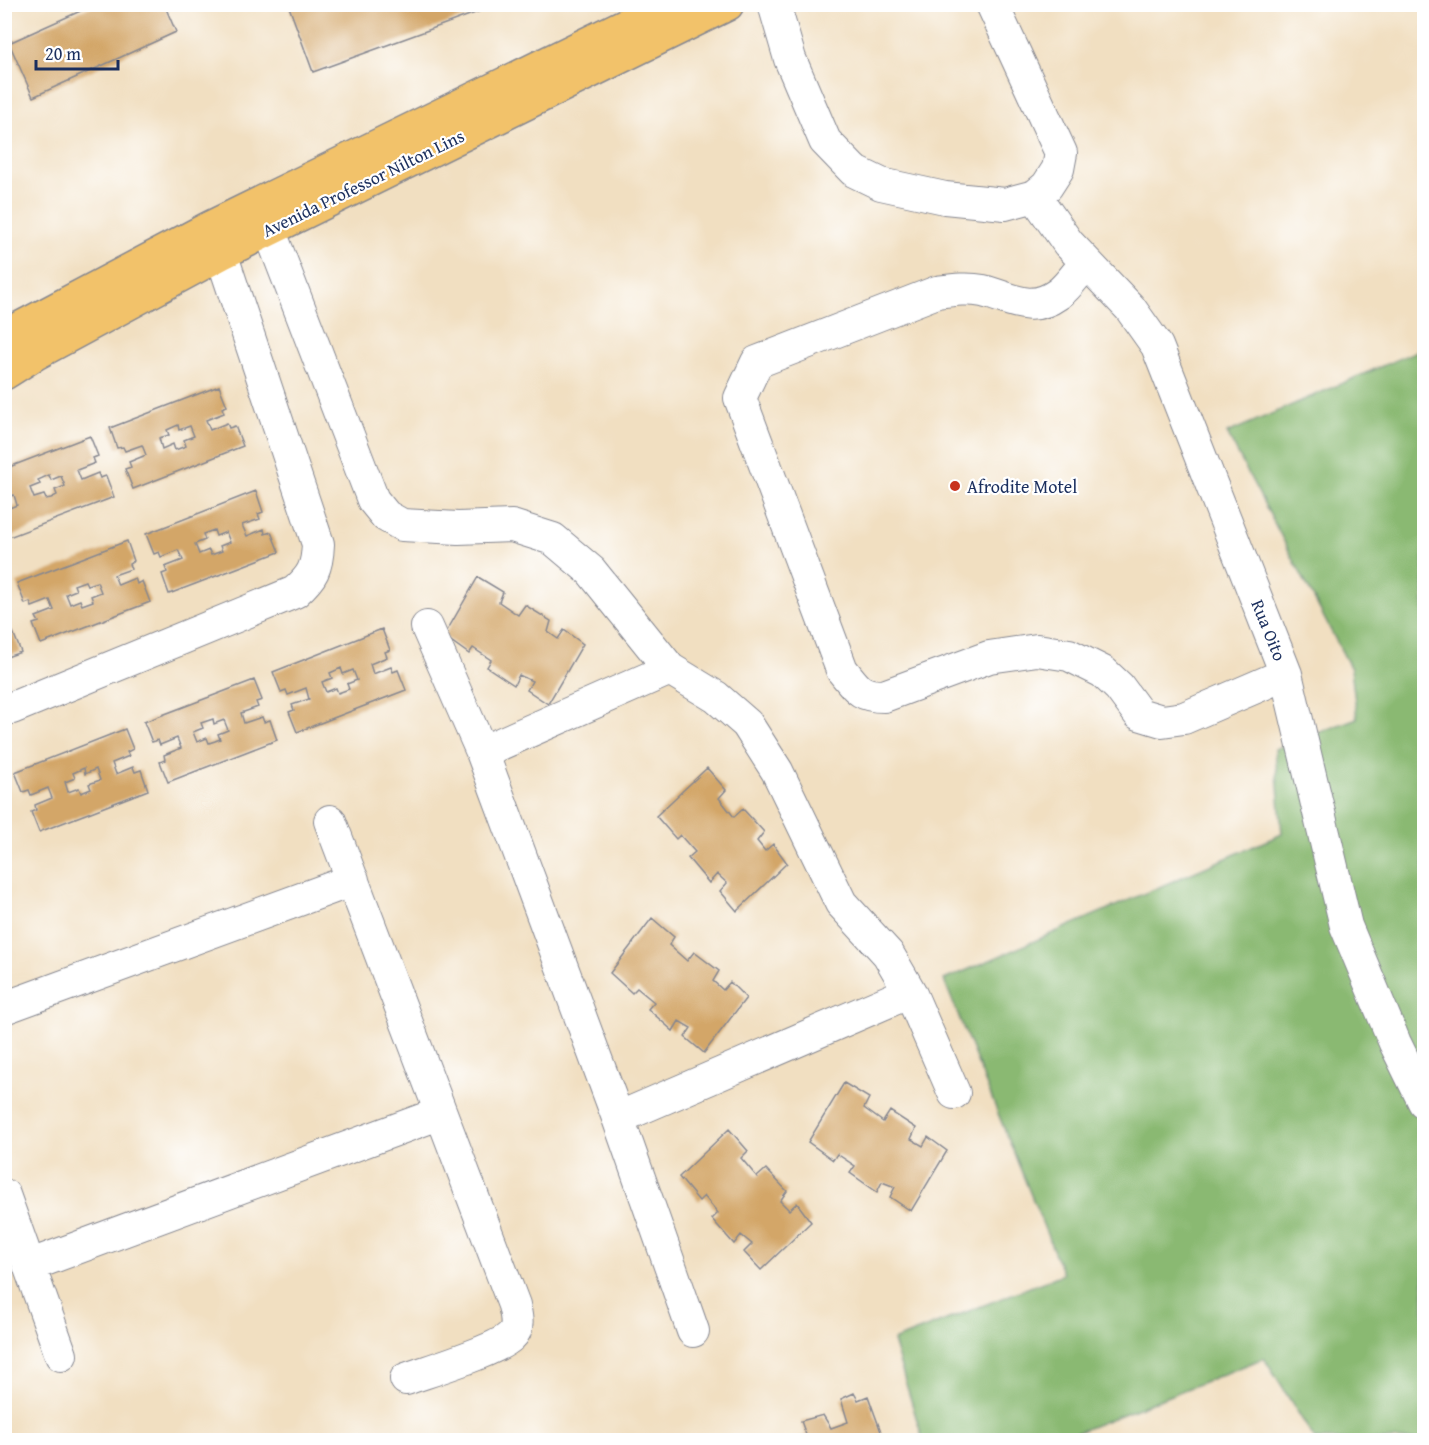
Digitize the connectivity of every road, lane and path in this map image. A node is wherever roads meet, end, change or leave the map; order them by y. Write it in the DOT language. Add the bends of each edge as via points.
graph roads {
  1 [pos="669,4"];
  2 [pos="727,4"];
  3 [pos="774,4"];
  4 [pos="992,4"];
  5 [pos="1035,196"];
  6 [pos="263,217"];
  7 [pos="215,240"];
  8 [pos="1086,263"];
  9 [pos="4,337"];
  10 [pos="4,373"];
  11 [pos="427,627"];
  12 [pos="670,669"];
  13 [pos="1286,674"];
  14 [pos="12,708"];
  15 [pos="482,752"];
  16 [pos="330,821"];
  17 [pos="353,880"];
  18 [pos="910,992"];
  19 [pos="4,1008"];
  20 [pos="954,1094"];
  21 [pos="1425,1102"];
  22 [pos="441,1113"];
  23 [pos="618,1118"];
  24 [pos="4,1194"];
  25 [pos="31,1265"];
  26 [pos="693,1331"];
  27 [pos="61,1355"];
  28 [pos="406,1379"];
  1 -- 6 [label="main road, Avenida Professor Nilton Lins"];
  2 -- 6 [label="main road, Avenida Professor Nilton Lins"];
  3 -- 5 [label="street" via="789,59 825,141 854,171 881,184 945,198 1005,204"];
  4 -- 5 [label="street" via="1062,153 1058,169"];
  5 -- 8 [label="street, Rua Oito"];
  6 -- 7 [label="main road, Avenida Professor Nilton Lins"];
  6 -- 12 [label="street" via="373,500 386,516 402,525 512,526 553,539 591,571"];
  7 -- 9 [label="main road, Avenida Professor Nilton Lins"];
  7 -- 10 [label="main road, Avenida Professor Nilton Lins"];
  7 -- 14 [label="street" via="318,544 317,563 310,578 296,592"];
  8 -- 13 [label="street, Rua Oito" via="1130,308 1157,346"];
  8 -- 13 [label="street" via="1059,294 1042,303 1027,305 963,289 937,292 757,362 740,398 842,670 859,691 884,696 990,657 1037,650 1069,656 1103,672 1138,714 1162,721 1184,718"];
  11 -- 15 [label="street"];
  12 -- 15 [label="street"];
  12 -- 18 [label="street" via="716,697 747,724 777,771 841,903 888,954"];
  13 -- 21 [label="street, Rua Oito" via="1346,926 1395,1043"];
  15 -- 23 [label="street"];
  16 -- 17 [label="street"];
  17 -- 19 [label="street"];
  17 -- 22 [label="street"];
  18 -- 20 [label="street"];
  18 -- 23 [label="street"];
  22 -- 25 [label="street"];
  22 -- 28 [label="street" via="514,1305 517,1324 513,1336 497,1346"];
  23 -- 26 [label="street"];
  24 -- 25 [label="street"];
  25 -- 27 [label="street"];
}
